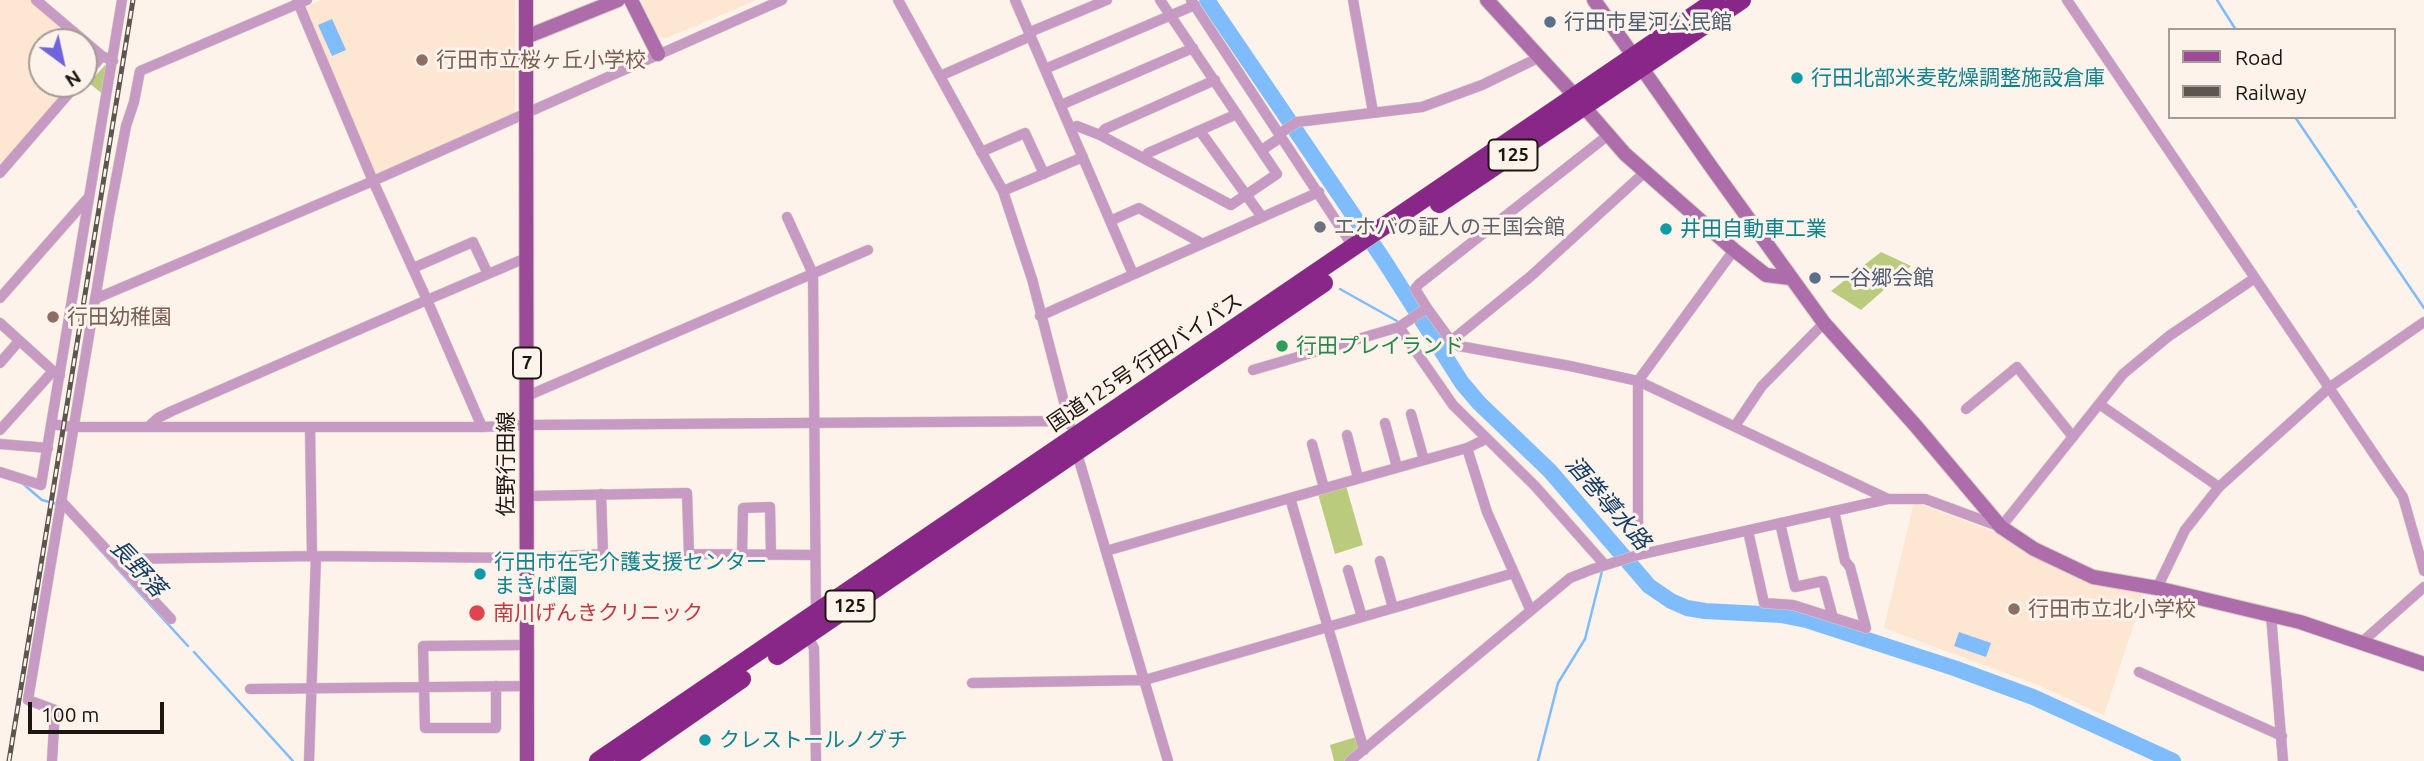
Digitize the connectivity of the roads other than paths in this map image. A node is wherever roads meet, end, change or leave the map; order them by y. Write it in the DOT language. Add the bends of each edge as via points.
graph roads {
  1 [pos="36,0"];
  2 [pos="122,0"];
  3 [pos="526,0"];
  4 [pos="618,0"];
  5 [pos="631,0"];
  6 [pos="782,0"];
  7 [pos="898,0"];
  8 [pos="1015,0"];
  9 [pos="1107,0"];
  10 [pos="1160,0"];
  11 [pos="1353,0"];
  12 [pos="1594,0"];
  13 [pos="1716,0"];
  14 [pos="1742,0"];
  15 [pos="2067,0"];
  16 [pos="301,1"];
  17 [pos="1491,1"];
  18 [pos="1193,3"];
  19 [pos="1171,16"];
  20 [pos="1030,34"];
  21 [pos="526,37"];
  22 [pos="1193,48"];
  23 [pos="658,54"];
  24 [pos="102,56"];
  25 [pos="1538,58"];
  26 [pos="98,61"];
  27 [pos="113,61"];
  28 [pos="1637,63"];
  29 [pos="1045,69"];
  30 [pos="940,76"];
  31 [pos="1215,80"];
  32 [pos="65,98"];
  33 [pos="1580,102"];
  34 [pos="1061,105"];
  35 [pos="1373,112"];
  36 [pos="527,113"];
  37 [pos="1237,114"];
  38 [pos="1071,128"];
  39 [pos="1200,131"];
  40 [pos="1282,133"];
  41 [pos="1100,135"];
  42 [pos="1607,136"];
  43 [pos="1262,150"];
  44 [pos="981,152"];
  45 [pos="1083,157"];
  46 [pos="1144,158"];
  47 [pos="1645,172"];
  48 [pos="0,173"];
  49 [pos="1044,174"];
  50 [pos="373,181"];
  51 [pos="1003,191"];
  52 [pos="1319,192"];
  53 [pos="1247,195"];
  54 [pos="89,197"];
  55 [pos="787,217"];
  56 [pos="1262,217"];
  57 [pos="1110,221"];
  58 [pos="1201,243"];
  59 [pos="868,250"];
  60 [pos="1359,250"];
  61 [pos="1734,250"];
  62 [pos="528,257"];
  63 [pos="413,268"];
  64 [pos="488,274"];
  65 [pos="813,274"];
  66 [pos="1133,274"];
  67 [pos="1790,278"];
  68 [pos="2255,278"];
  69 [pos="0,298"];
  70 [pos="96,299"];
  71 [pos="427,300"];
  72 [pos="1425,309"];
  73 [pos="1040,316"];
  74 [pos="2424,322"];
  75 [pos="0,323"];
  76 [pos="1824,323"];
  77 [pos="1399,327"];
  78 [pos="19,341"];
  79 [pos="1451,341"];
  80 [pos="0,363"];
  81 [pos="1253,370"];
  82 [pos="56,373"];
  83 [pos="1638,381"];
  84 [pos="2330,387"];
  85 [pos="527,396"];
  86 [pos="2099,404"];
  87 [pos="1966,409"];
  88 [pos="1411,414"];
  89 [pos="1385,423"];
  90 [pos="51,424"];
  91 [pos="814,424"];
  92 [pos="526,425"];
  93 [pos="149,426"];
  94 [pos="1735,426"];
  95 [pos="73,427"];
  96 [pos="310,427"];
  97 [pos="482,427"];
  98 [pos="0,430"];
  99 [pos="1347,435"];
  100 [pos="1073,437"];
  101 [pos="2073,437"];
  102 [pos="1486,439"];
  103 [pos="0,444"];
  104 [pos="1312,444"];
  105 [pos="48,448"];
  106 [pos="1467,448"];
  107 [pos="1424,460"];
  108 [pos="1397,467"];
  109 [pos="0,472"];
  110 [pos="1359,478"];
  111 [pos="2219,487"];
  112 [pos="1324,488"];
  113 [pos="601,494"];
  114 [pos="527,496"];
  115 [pos="1290,498"];
  116 [pos="1888,499"];
  117 [pos="61,501"];
  118 [pos="1834,512"];
  119 [pos="1780,523"];
  120 [pos="2001,527"];
  121 [pos="1748,531"];
  122 [pos="1106,551"];
  123 [pos="742,555"];
  124 [pos="771,555"];
  125 [pos="816,555"];
  126 [pos="1635,555"];
  127 [pos="314,556"];
  128 [pos="526,558"];
  129 [pos="1380,561"];
  130 [pos="118,562"];
  131 [pos="1605,565"];
  132 [pos="1348,570"];
  133 [pos="2424,571"];
  134 [pos="1514,573"];
  135 [pos="2424,587"];
  136 [pos="2157,588"];
  137 [pos="1393,608"];
  138 [pos="1530,609"];
  139 [pos="816,615"];
  140 [pos="2271,615"];
  141 [pos="1362,617"];
  142 [pos="1833,618"];
  143 [pos="172,620"];
  144 [pos="1327,628"];
  145 [pos="807,635"];
  146 [pos="2362,642"];
  147 [pos="527,645"];
  148 [pos="2424,664"];
  149 [pos="2139,672"];
  150 [pos="1145,680"];
  151 [pos="972,683"];
  152 [pos="424,686"];
  153 [pos="496,686"];
  154 [pos="527,686"];
  155 [pos="313,687"];
  156 [pos="250,689"];
  157 [pos="2282,736"];
  158 [pos="1364,750"];
  159 [pos="52,761"];
  160 [pos="309,761"];
  161 [pos="527,761"];
  162 [pos="598,761"];
  163 [pos="624,761"];
  164 [pos="816,761"];
  165 [pos="1168,761"];
  166 [pos="1350,761"];
  167 [pos="2283,761"];
  1 -- 24 [label="street"];
  2 -- 27 [label="street"];
  3 -- 21 [label="main road, 佐野行田線 / 7"];
  4 -- 21 [label="street"];
  5 -- 23 [label="street"];
  6 -- 23 [label="street"];
  7 -- 30 [label="street"];
  8 -- 20 [label="street"];
  9 -- 20 [label="street"];
  10 -- 19 [label="street"];
  11 -- 35 [label="street"];
  12 -- 28 [label="street"];
  13 -- 28 [label="highway, 国道125号 行田バイパス / 125"];
  14 -- 28 [label="highway, 国道125号 行田バイパス / 125"];
  15 -- 68 [label="street"];
  16 -- 50 [label="street"];
  16 -- 70 [label="street" via="140,71"];
  17 -- 25 [label="street"];
  18 -- 19 [label="street"];
  18 -- 40 [label="street"];
  19 -- 22 [label="street"];
  19 -- 29 [label="street"];
  20 -- 29 [label="street"];
  20 -- 30 [label="street"];
  21 -- 36 [label="main road, 佐野行田線 / 7"];
  22 -- 31 [label="street"];
  22 -- 34 [label="street"];
  23 -- 36 [label="street"];
  24 -- 26 [label="street"];
  24 -- 27 [label="street"];
  25 -- 33 [label="street"];
  25 -- 35 [label="street" via="1422,107"];
  27 -- 54 [label="street"];
  28 -- 33 [label="highway, 国道125号 行田バイパス / 125"];
  28 -- 67 [label="street"];
  29 -- 34 [label="street"];
  30 -- 44 [label="street"];
  31 -- 37 [label="street"];
  31 -- 41 [label="street"];
  32 -- 48 [label="street"];
  33 -- 42 [label="street"];
  33 -- 60 [label="highway, 国道125号 行田バイパス / 125"];
  34 -- 38 [label="street"];
  35 -- 40 [label="street" via="1297,121"];
  36 -- 50 [label="street"];
  36 -- 62 [label="main road, 佐野行田線 / 7"];
  37 -- 39 [label="street"];
  37 -- 43 [label="street"];
  38 -- 41 [label="street"];
  38 -- 45 [label="street"];
  39 -- 46 [label="street"];
  39 -- 53 [label="street"];
  40 -- 43 [label="street"];
  40 -- 52 [label="street"];
  41 -- 46 [label="street"];
  42 -- 47 [label="street"];
  42 -- 72 [label="street" via="1419,284 1415,289"];
  43 -- 53 [label="street" via="1277,174"];
  44 -- 49 [label="street" via="1025,133"];
  44 -- 51 [label="street"];
  45 -- 49 [label="street"];
  45 -- 57 [label="street"];
  46 -- 53 [label="street" via="1231,205"];
  47 -- 61 [label="street"];
  47 -- 79 [label="street" via="1531,276"];
  49 -- 51 [label="street"];
  50 -- 63 [label="street"];
  50 -- 70 [label="street"];
  51 -- 73 [label="street"];
  52 -- 56 [label="street"];
  52 -- 60 [label="street"];
  53 -- 56 [label="street"];
  54 -- 69 [label="street"];
  54 -- 82 [label="street"];
  55 -- 65 [label="street"];
  56 -- 58 [label="street"];
  57 -- 58 [label="street" via="1139,208"];
  57 -- 66 [label="street"];
  58 -- 66 [label="street"];
  59 -- 65 [label="street"];
  60 -- 100 [label="highway, 国道125号 行田バイパス / 125"];
  61 -- 67 [label="street" via="1766,275"];
  61 -- 83 [label="street"];
  62 -- 64 [label="street"];
  62 -- 85 [label="main road, 佐野行田線 / 7"];
  63 -- 64 [label="street" via="473,242"];
  63 -- 71 [label="street"];
  64 -- 71 [label="street"];
  65 -- 85 [label="street"];
  65 -- 91 [label="street"];
  66 -- 73 [label="street"];
  67 -- 76 [label="street"];
  68 -- 84 [label="street"];
  68 -- 86 [label="street" via="2169,336 2123,374"];
  70 -- 95 [label="street"];
  71 -- 93 [label="street" via="172,411"];
  71 -- 97 [label="street"];
  72 -- 77 [label="street"];
  72 -- 79 [label="street"];
  73 -- 100 [label="street"];
  74 -- 84 [label="street"];
  75 -- 78 [label="street"];
  76 -- 94 [label="street" via="1762,386"];
  76 -- 120 [label="street"];
  77 -- 81 [label="street"];
  77 -- 102 [label="street" via="1453,405"];
  78 -- 80 [label="street"];
  78 -- 82 [label="street"];
  79 -- 83 [label="street"];
  82 -- 90 [label="street"];
  82 -- 98 [label="street"];
  83 -- 94 [label="street"];
  83 -- 126 [label="street"];
  84 -- 111 [label="street"];
  84 -- 133 [label="street" via="2403,496"];
  85 -- 92 [label="main road, 佐野行田線 / 7"];
  86 -- 101 [label="street"];
  86 -- 111 [label="street"];
  87 -- 101 [label="street" via="2017,367"];
  88 -- 107 [label="street"];
  89 -- 108 [label="street"];
  90 -- 95 [label="street"];
  90 -- 105 [label="street"];
  91 -- 92 [label="street"];
  91 -- 100 [label="street"];
  91 -- 125 [label="street"];
  92 -- 97 [label="street"];
  92 -- 114 [label="main road, 佐野行田線 / 7"];
  93 -- 95 [label="street"];
  93 -- 96 [label="street"];
  94 -- 116 [label="street"];
  95 -- 117 [label="street"];
  96 -- 97 [label="street"];
  96 -- 127 [label="street"];
  99 -- 110 [label="street"];
  100 -- 122 [label="street"];
  100 -- 139 [label="highway, 国道125号 行田バイパス / 125"];
  100 -- 145 [label="highway, 国道125号 行田バイパス / 125"];
  101 -- 120 [label="street"];
  102 -- 106 [label="street"];
  102 -- 131 [label="street"];
  103 -- 105 [label="street"];
  104 -- 112 [label="street"];
  105 -- 109 [label="street" via="41,485"];
  106 -- 107 [label="street"];
  106 -- 134 [label="street"];
  107 -- 108 [label="street"];
  108 -- 110 [label="street"];
  110 -- 112 [label="street"];
  111 -- 136 [label="street" via="2185,530"];
  112 -- 115 [label="street"];
  113 -- 114 [label="street"];
  113 -- 123 [label="street" via="687,493 689,554"];
  113 -- 128 [label="street" via="603,554"];
  114 -- 128 [label="main road, 佐野行田線 / 7"];
  115 -- 122 [label="street"];
  115 -- 144 [label="street"];
  116 -- 118 [label="street"];
  116 -- 120 [label="street" via="1925,499"];
  117 -- 130 [label="street"];
  117 -- 159 [label="street" via="28,700 55,710"];
  118 -- 119 [label="street"];
  118 -- 142 [label="street" via="1866,628"];
  119 -- 121 [label="street"];
  119 -- 142 [label="street" via="1795,587 1823,581"];
  120 -- 136 [label="street" via="2034,549 2093,577"];
  121 -- 126 [label="street"];
  121 -- 142 [label="street" via="1764,603 1793,605"];
  122 -- 150 [label="street"];
  123 -- 124 [label="street"];
  123 -- 124 [label="street" via="743,508 770,507"];
  124 -- 125 [label="street"];
  125 -- 139 [label="street"];
  126 -- 131 [label="street"];
  127 -- 128 [label="street"];
  127 -- 130 [label="street"];
  127 -- 155 [label="street"];
  128 -- 147 [label="main road, 佐野行田線 / 7"];
  129 -- 137 [label="street"];
  130 -- 143 [label="street"];
  131 -- 138 [label="street" via="1570,578"];
  132 -- 141 [label="street"];
  134 -- 137 [label="street"];
  134 -- 138 [label="street"];
  135 -- 146 [label="street"];
  136 -- 140 [label="street"];
  137 -- 141 [label="street"];
  138 -- 158 [label="street"];
  139 -- 162 [label="highway, 国道125号 行田バイパス / 125"];
  140 -- 146 [label="street"];
  140 -- 157 [label="street"];
  141 -- 144 [label="street"];
  144 -- 150 [label="street"];
  144 -- 158 [label="street"];
  145 -- 163 [label="highway, 国道125号 行田バイパス / 125"];
  145 -- 164 [label="street" via="814,648"];
  146 -- 148 [label="street"];
  147 -- 152 [label="street" via="423,646"];
  147 -- 154 [label="main road, 佐野行田線 / 7"];
  149 -- 157 [label="street"];
  150 -- 151 [label="street"];
  150 -- 165 [label="street"];
  152 -- 153 [label="street"];
  152 -- 153 [label="street" via="425,729 496,727"];
  152 -- 155 [label="street"];
  153 -- 154 [label="street"];
  154 -- 161 [label="main road, 佐野行田線 / 7"];
  155 -- 156 [label="street"];
  155 -- 160 [label="street"];
  157 -- 167 [label="street"];
  158 -- 166 [label="street"];
}
